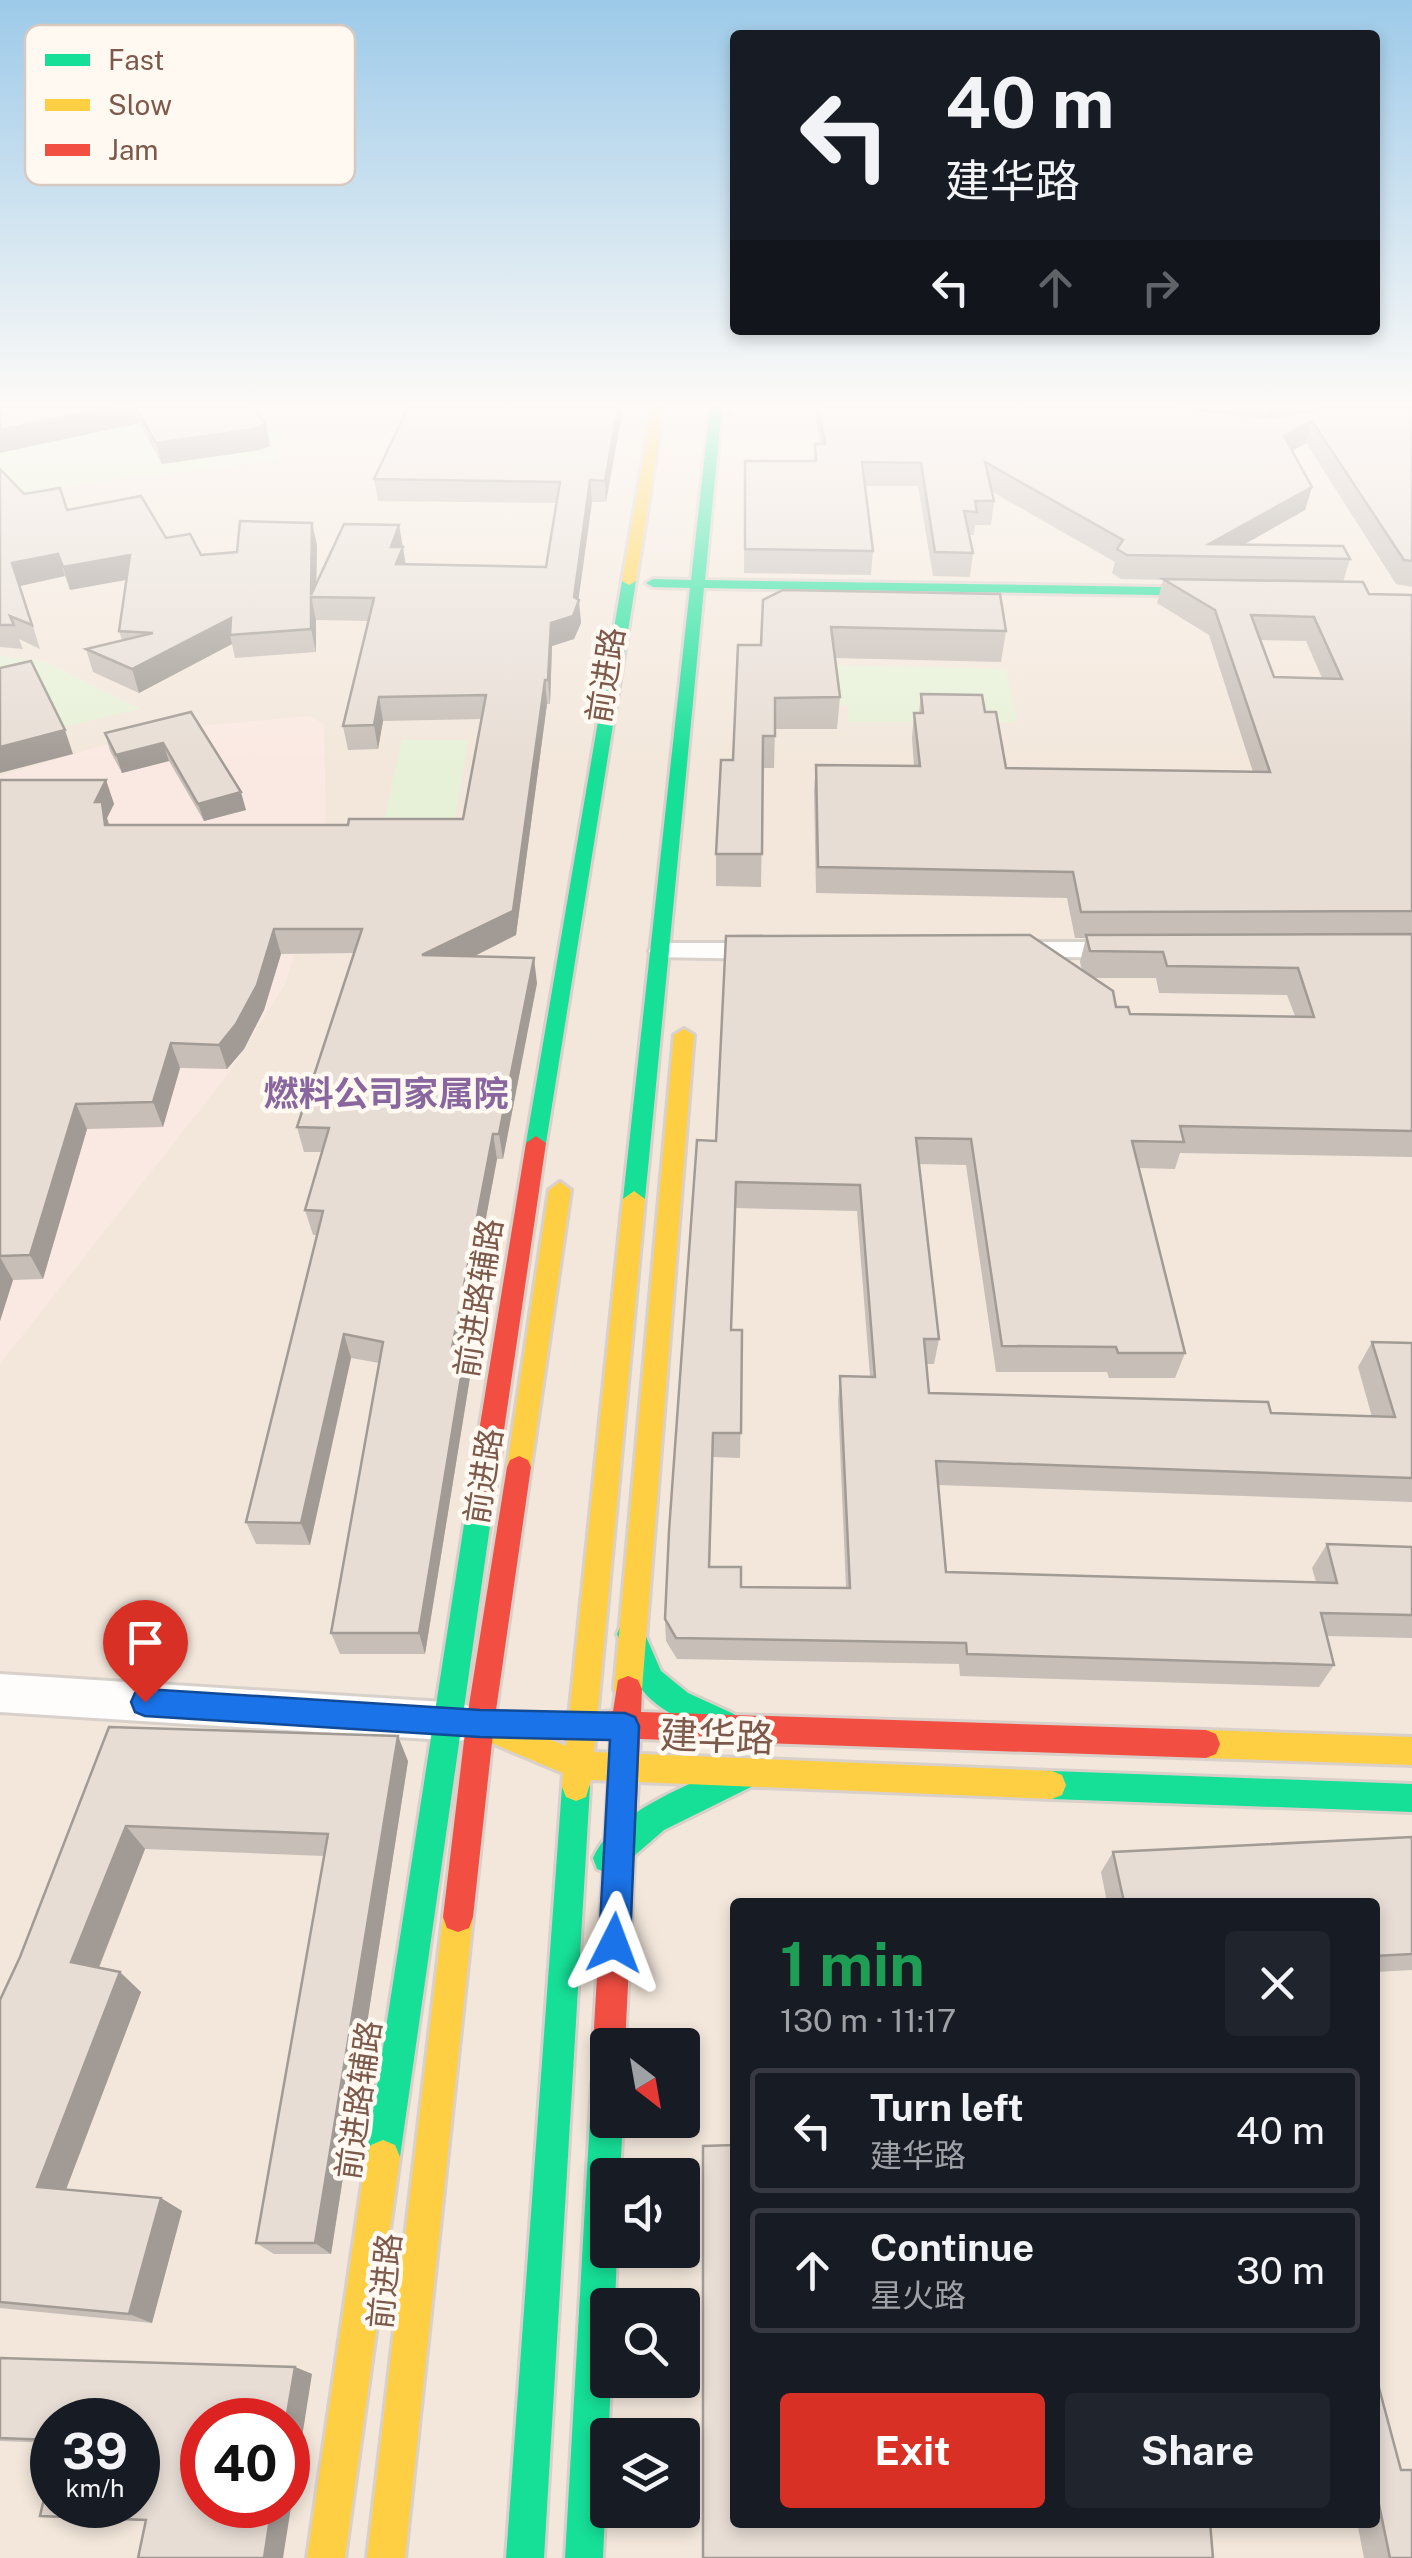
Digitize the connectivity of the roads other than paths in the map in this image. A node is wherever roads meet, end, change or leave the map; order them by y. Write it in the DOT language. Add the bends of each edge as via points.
graph roads {
  1 [pos="638,526"];
  2 [pos="659,526"];
  3 [pos="722,526"];
  4 [pos="722,526"];
  5 [pos="719,576"];
  6 [pos="1250,593"];
  7 [pos="983,950"];
  8 [pos="1158,950"];
  9 [pos="662,951"];
  10 [pos="788,951"];
  11 [pos="686,1010"];
  12 [pos="564,1163"];
  13 [pos="599,1549"];
  14 [pos="633,1638"];
  15 [pos="0,1693"];
  16 [pos="463,1722"];
  17 [pos="564,1723"];
  18 [pos="625,1726"];
  19 [pos="734,1730"];
  20 [pos="1412,1750"];
  21 [pos="578,1765"];
  22 [pos="623,1769"];
  23 [pos="748,1774"];
  24 [pos="1412,1798"];
  25 [pos="619,1841"];
  26 [pos="564,1966"];
  27 [pos="610,2028"];
  28 [pos="605,2138"];
  29 [pos="326,2558"];
  30 [pos="386,2558"];
  31 [pos="525,2558"];
  32 [pos="584,2558"];
  1 -- 16 [label="main road, 前进路辅路" via="563,970"];
  2 -- 5 [label="main road" via="651,592"];
  3 -- 5 [label="main road"];
  4 -- 5 [label="main road"];
  5 -- 6 [label="main road"];
  5 -- 9 [label="main road"];
  7 -- 8 [label="street"];
  9 -- 10 [label="street"];
  9 -- 13 [label="main road"];
  11 -- 14 [label="main road"];
  12 -- 16 [label="main road, 前进路"];
  13 -- 14 [label="main road"];
  13 -- 17 [label="main road"];
  14 -- 18 [label="main road"];
  14 -- 19 [label="main road" via="651,1680"];
  15 -- 16 [label="street"];
  16 -- 17 [label="main road, 建华路"];
  16 -- 21 [label="main road, 建华路"];
  16 -- 29 [label="main road, 前进路辅路"];
  16 -- 30 [label="main road, 前进路"];
  17 -- 18 [label="main road, 建华路"];
  17 -- 21 [label="main road"];
  18 -- 19 [label="main road, 建华路"];
  18 -- 22 [label="main road"];
  19 -- 20 [label="main road, 建华路"];
  21 -- 22 [label="main road, 建华路"];
  21 -- 26 [label="main road"];
  22 -- 23 [label="main road, 建华路"];
  22 -- 25 [label="main road"];
  23 -- 24 [label="main road, 建华路"];
  23 -- 25 [label="main road"];
  25 -- 26 [label="main road" via="590,1885"];
  25 -- 27 [label="main road"];
  26 -- 31 [label="main road"];
  28 -- 32 [label="main road"];
}
